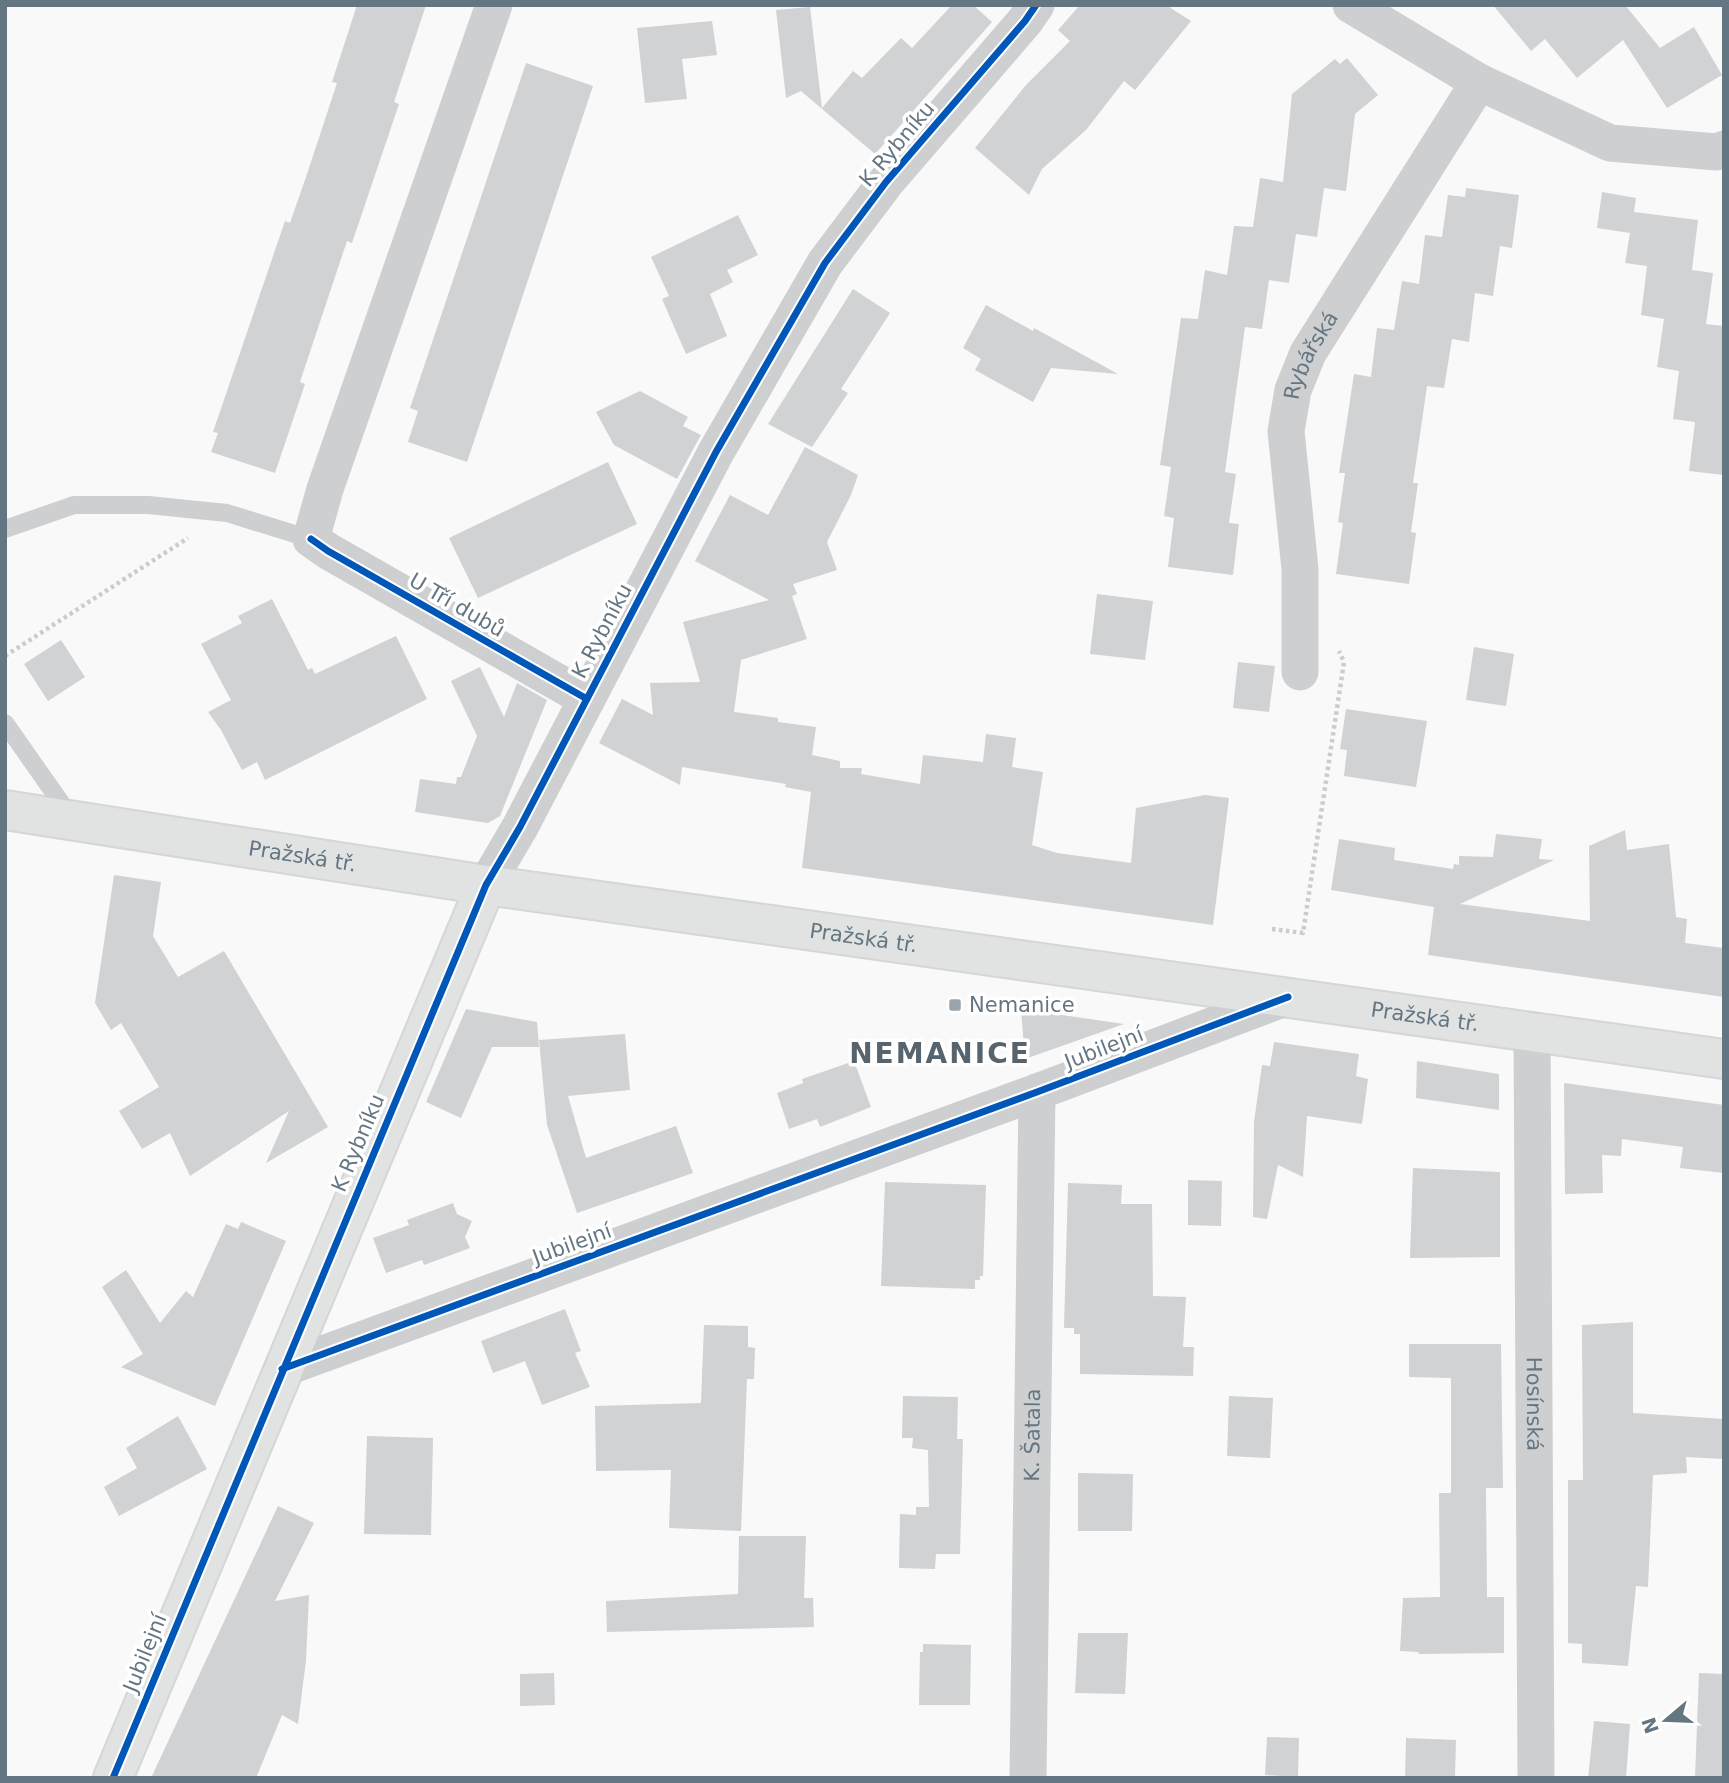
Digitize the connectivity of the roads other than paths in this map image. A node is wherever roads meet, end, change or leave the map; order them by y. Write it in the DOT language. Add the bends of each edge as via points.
graph roads {
  1 [pos="494,5"];
  2 [pos="1035,5"];
  3 [pos="1351,5"];
  4 [pos="1479,82"];
  5 [pos="1721,159"];
  6 [pos="5,529"];
  7 [pos="311,538"];
  8 [pos="1300,672"];
  9 [pos="587,699"];
  10 [pos="5,723"];
  11 [pos="5,810"];
  12 [pos="73,820"];
  13 [pos="486,884"];
  14 [pos="1288,997"];
  15 [pos="1532,1030"];
  16 [pos="1724,1059"];
  17 [pos="1037,1093"];
  18 [pos="282,1369"];
  19 [pos="113,1778"];
  20 [pos="1028,1778"];
  21 [pos="1536,1778"];
  1 -- 7 [label="street"];
  2 -- 9 [label="street, K Rybníku" via="886,182 825,263 716,452"];
  3 -- 4 [label="street"];
  4 -- 5 [label="street" via="1610,143"];
  4 -- 8 [label="street, Rybářská" via="1308,353 1293,390 1286,431 1300,569"];
  6 -- 7 [label="lane" via="74,505 148,505 227,513"];
  7 -- 9 [label="street, U Tří dubů"];
  9 -- 13 [label="street, K Rybníku"];
  10 -- 12 [label="lane"];
  11 -- 12 [label="main road, Pražská tř."];
  12 -- 13 [label="main road, Pražská tř."];
  13 -- 14 [label="main road, Pražská tř."];
  13 -- 18 [label="main road, K Rybníku"];
  14 -- 15 [label="main road, Pražská tř."];
  14 -- 17 [label="street, Jubilejní"];
  15 -- 16 [label="main road, Pražská tř."];
  15 -- 21 [label="street, Hosínská"];
  17 -- 18 [label="street, Jubilejní"];
  17 -- 20 [label="street, K. Šatala"];
  18 -- 19 [label="main road, Jubilejní"];
}
